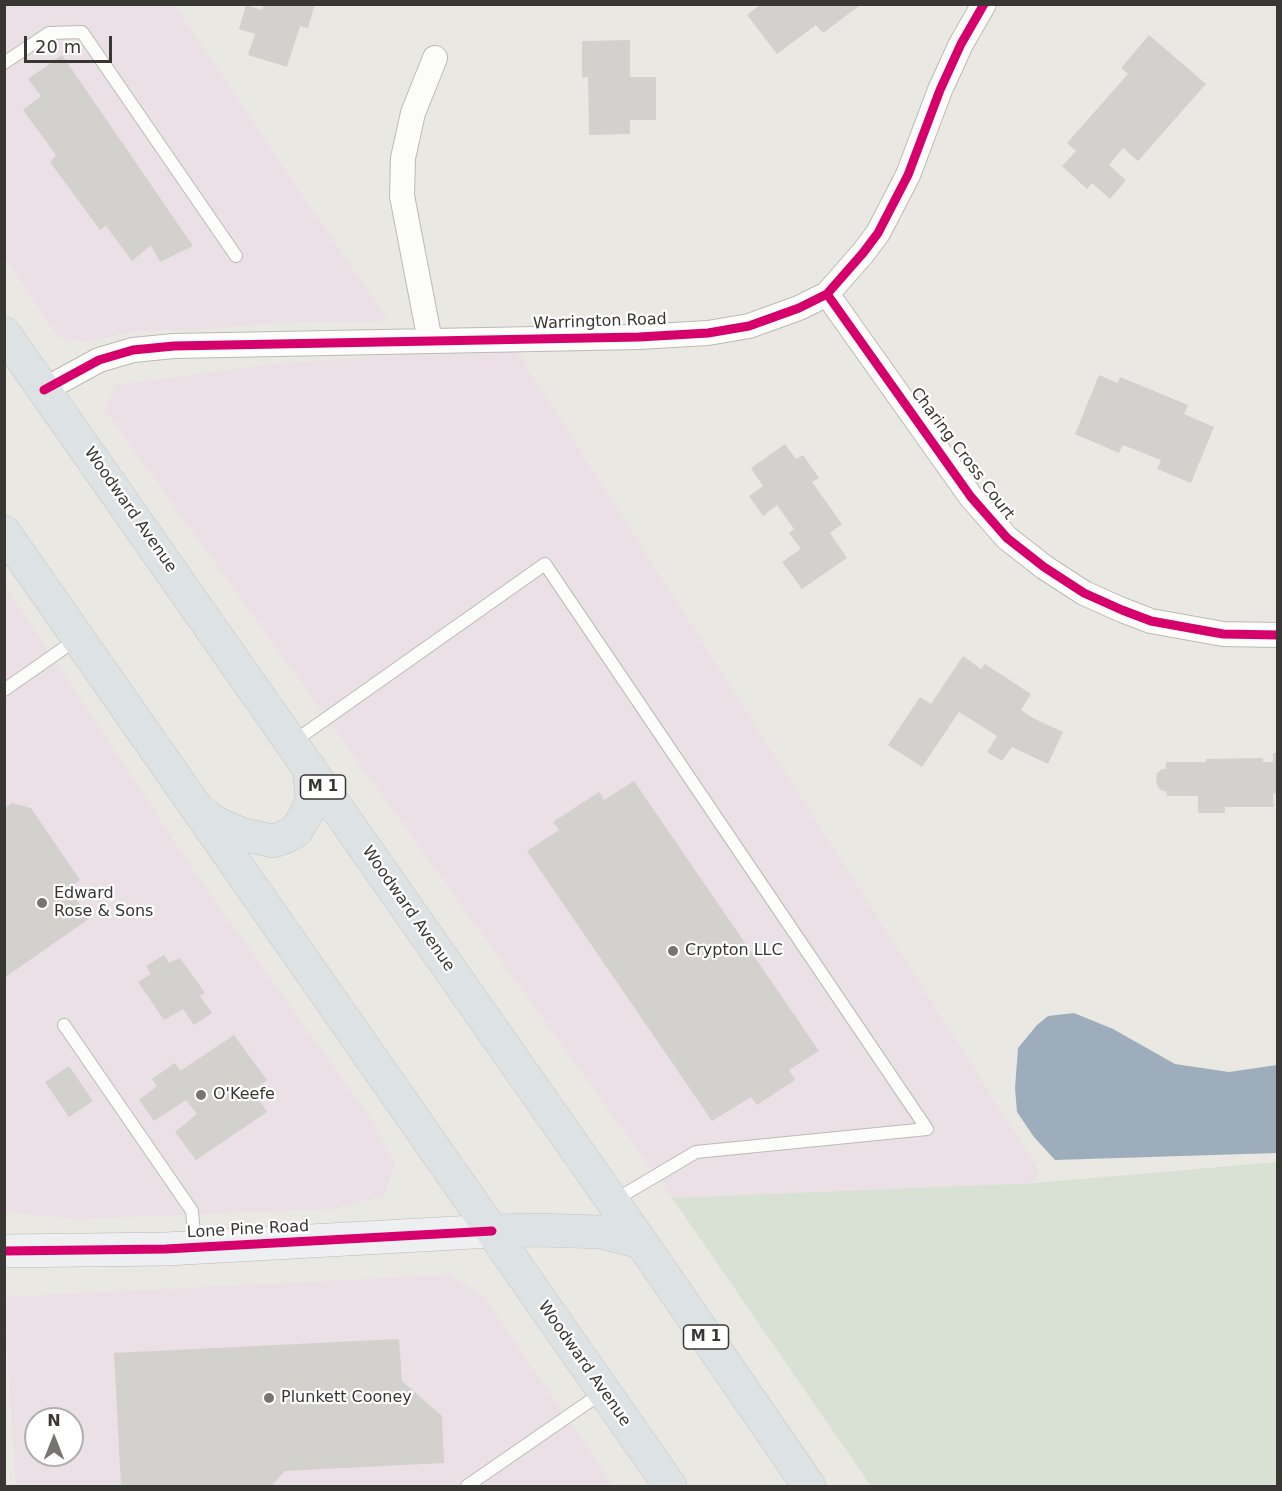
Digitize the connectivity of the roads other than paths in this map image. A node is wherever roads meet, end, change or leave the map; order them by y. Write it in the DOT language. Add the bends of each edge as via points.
graph roads {
  1 [pos="984,4"];
  2 [pos="435,58"];
  3 [pos="4,63"];
  4 [pos="236,256"];
  5 [pos="826,294"];
  6 [pos="4,333"];
  7 [pos="430,341"];
  8 [pos="44,390"];
  9 [pos="4,532"];
  10 [pos="1278,635"];
  11 [pos="78,638"];
  12 [pos="4,690"];
  13 [pos="301,755"];
  14 [pos="196,805"];
  15 [pos="64,1025"];
  16 [pos="612,1202"];
  17 [pos="492,1231"];
  18 [pos="640,1242"];
  19 [pos="195,1247"];
  20 [pos="4,1251"];
  21 [pos="604,1392"];
  22 [pos="467,1486"];
  23 [pos="670,1486"];
  24 [pos="809,1486"];
  1 -- 5 [label="street, Warrington Road" via="940,90 890,212 863,253"];
  2 -- 7 [label="street" via="413,113 403,158 402,196"];
  3 -- 4 [label="lane" via="49,33 82,32"];
  5 -- 7 [label="street, Warrington Road" via="749,326 708,333"];
  5 -- 10 [label="street, Charing Cross Court" via="971,497 1008,538 1044,567 1084,593 1151,621 1223,634"];
  6 -- 8 [label="main road, Woodward Avenue / M 1"];
  7 -- 8 [label="street, Warrington Road" via="213,344 133,350 99,360"];
  8 -- 13 [label="main road, Woodward Avenue / M 1"];
  9 -- 11 [label="main road, Woodward Avenue"];
  11 -- 12 [label="lane"];
  11 -- 14 [label="main road, Woodward Avenue"];
  13 -- 14 [label="main road" via="312,797 296,831 285,837 273,841 233,831 214,822"];
  13 -- 16 [label="main road, Woodward Avenue / M 1"];
  13 -- 16 [label="lane" via="545,564 927,1129 696,1152"];
  14 -- 17 [label="main road, Woodward Avenue"];
  15 -- 19 [label="lane" via="192,1211"];
  16 -- 18 [label="main road, Woodward Avenue / M 1"];
  17 -- 18 [label="main road" via="601,1232"];
  17 -- 19 [label="street, Lone Pine Road"];
  17 -- 21 [label="main road, Woodward Avenue"];
  18 -- 24 [label="main road, Woodward Avenue / M 1"];
  19 -- 20 [label="street, Lone Pine Road"];
  21 -- 22 [label="lane"];
  21 -- 23 [label="main road, Woodward Avenue"];
}
